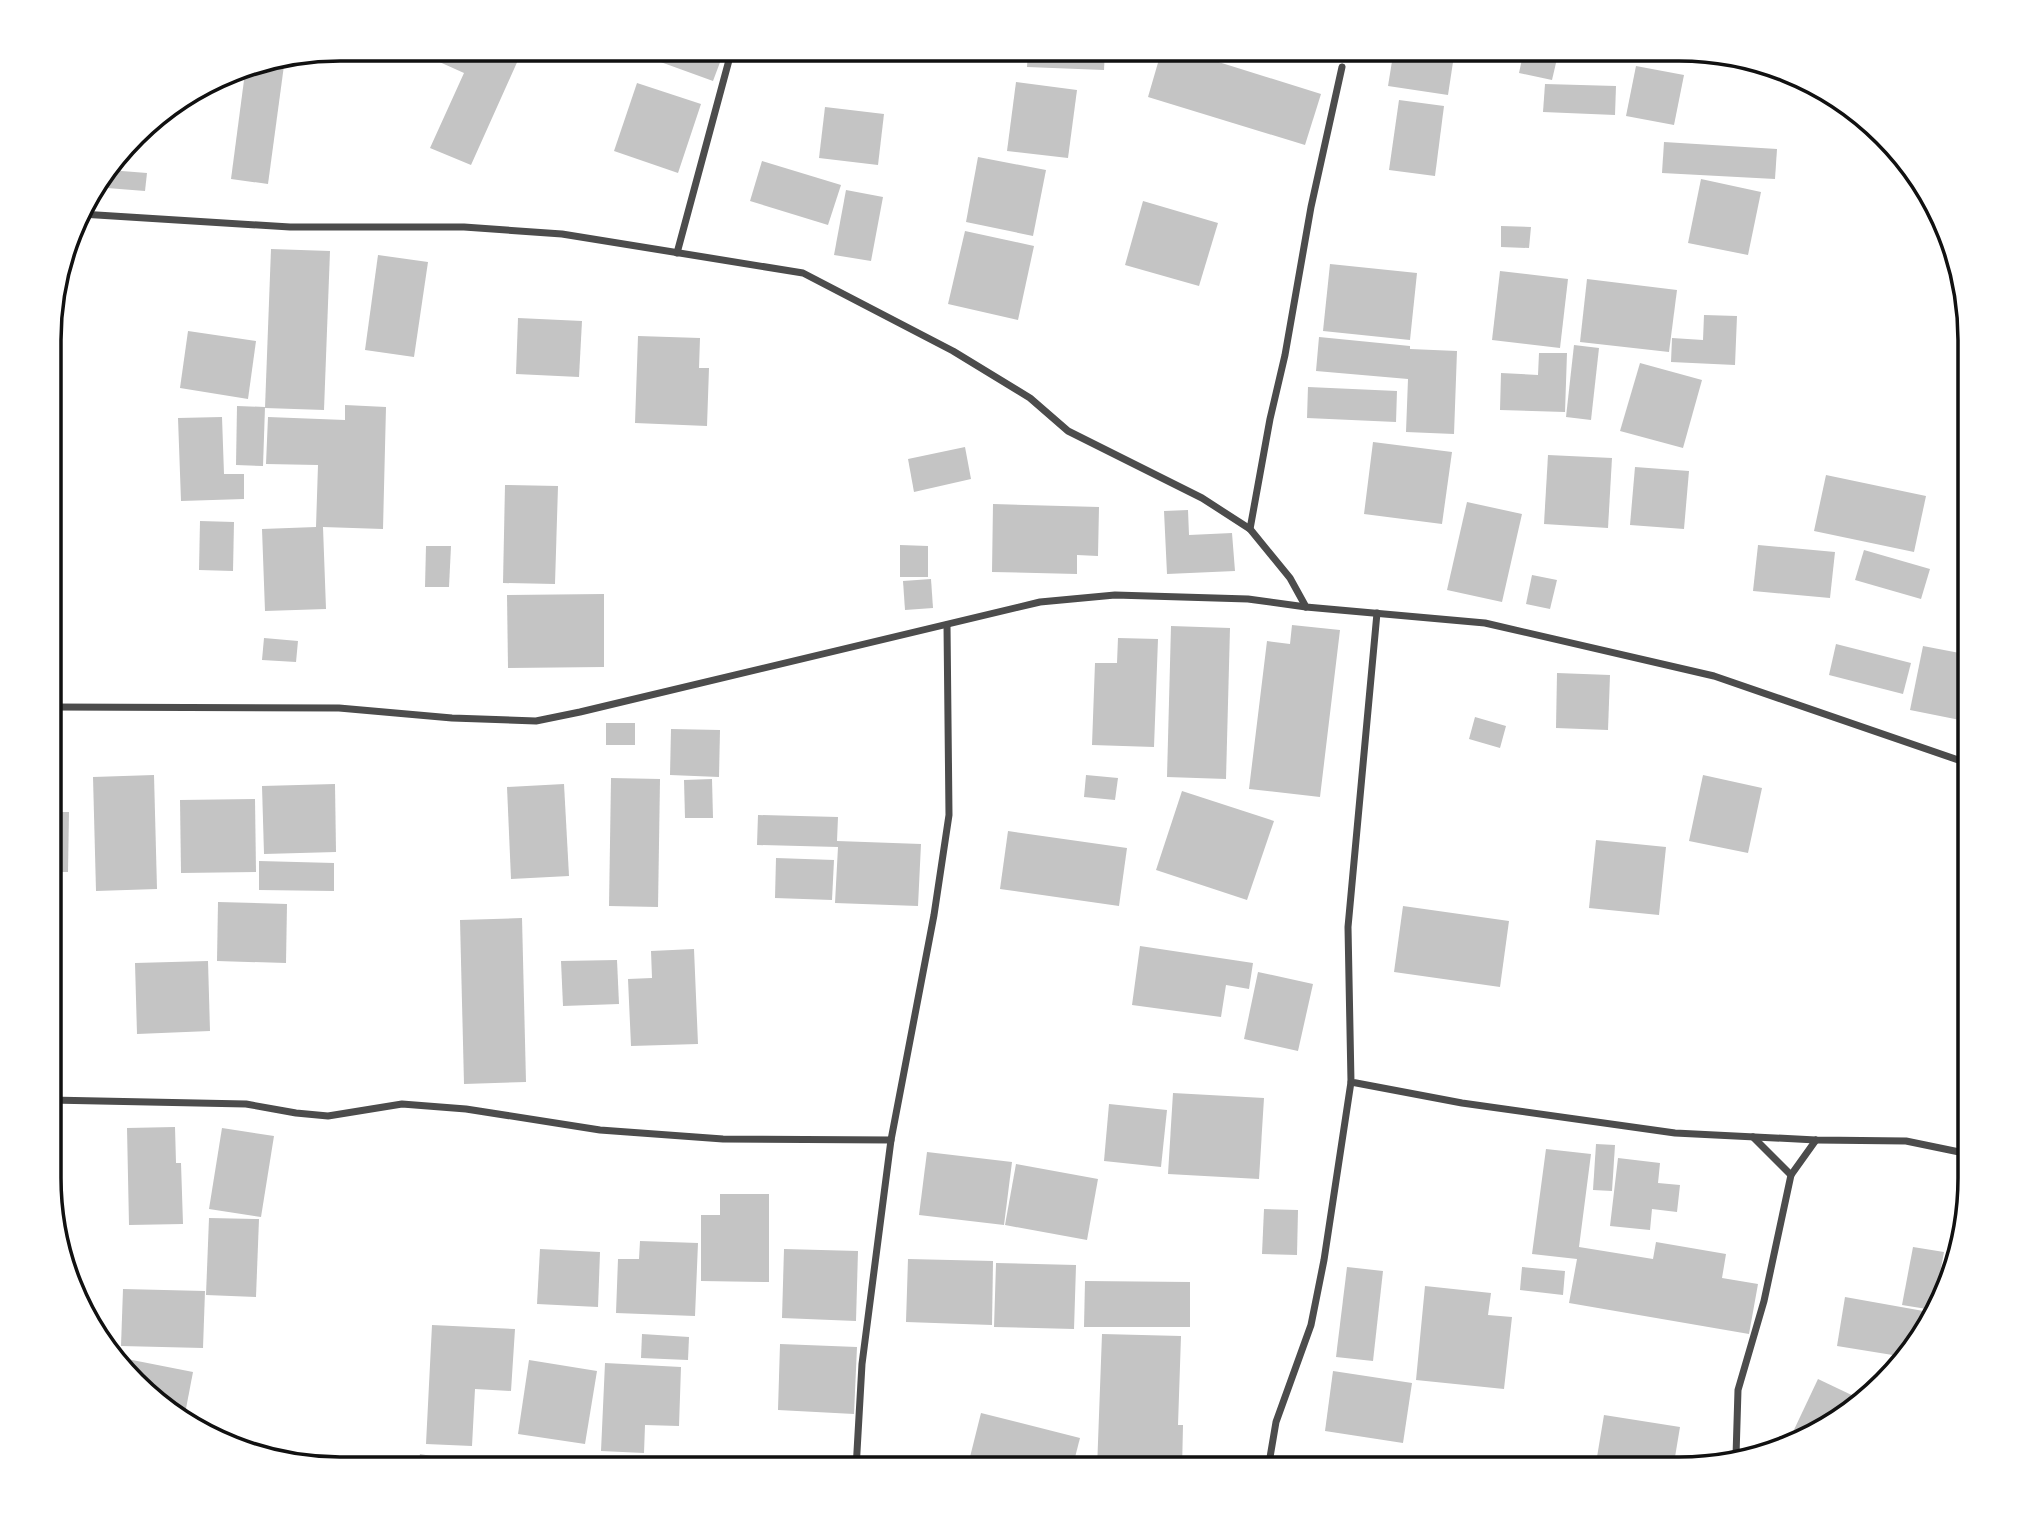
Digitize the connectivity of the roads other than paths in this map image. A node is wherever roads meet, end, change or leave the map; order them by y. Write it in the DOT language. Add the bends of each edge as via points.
graph roads {
  1 [pos="729,61"];
  2 [pos="1342,67"];
  3 [pos="91,215"];
  4 [pos="677,253"];
  5 [pos="1250,529"];
  6 [pos="1306,607"];
  7 [pos="1377,613"];
  8 [pos="947,625"];
  9 [pos="61,707"];
  10 [pos="1958,760"];
  11 [pos="1351,1082"];
  12 [pos="61,1100"];
  13 [pos="1753,1137"];
  14 [pos="891,1140"];
  15 [pos="1816,1140"];
  16 [pos="1958,1152"];
  17 [pos="1791,1175"];
  18 [pos="1736,1450"];
  19 [pos="857,1457"];
  20 [pos="1270,1457"];
  1 -- 4 [label="street"];
  2 -- 5 [label="street"];
  3 -- 4 [label="street" via="290,227 478,228 562,234"];
  4 -- 5 [label="street" via="803,273 953,351 1030,398 1068,431 1202,498"];
  5 -- 6 [label="street" via="1290,578"];
  6 -- 7 [label="street"];
  6 -- 8 [label="street" via="1248,599 1115,595 1040,602"];
  7 -- 10 [label="street" via="1485,623 1714,676"];
  7 -- 11 [label="street" via="1348,927"];
  8 -- 9 [label="street" via="536,721 339,708"];
  8 -- 14 [label="street" via="949,816"];
  11 -- 13 [label="street" via="1675,1133"];
  11 -- 20 [label="street" via="1311,1325 1276,1422"];
  12 -- 14 [label="street" via="246,1104 328,1116 402,1104 614,1131 723,1139"];
  13 -- 15 [label="street"];
  13 -- 17 [label="street"];
  14 -- 19 [label="street" via="862,1364"];
  15 -- 16 [label="street" via="1906,1141"];
  15 -- 17 [label="street"];
  17 -- 18 [label="street" via="1764,1301 1738,1390"];
}
